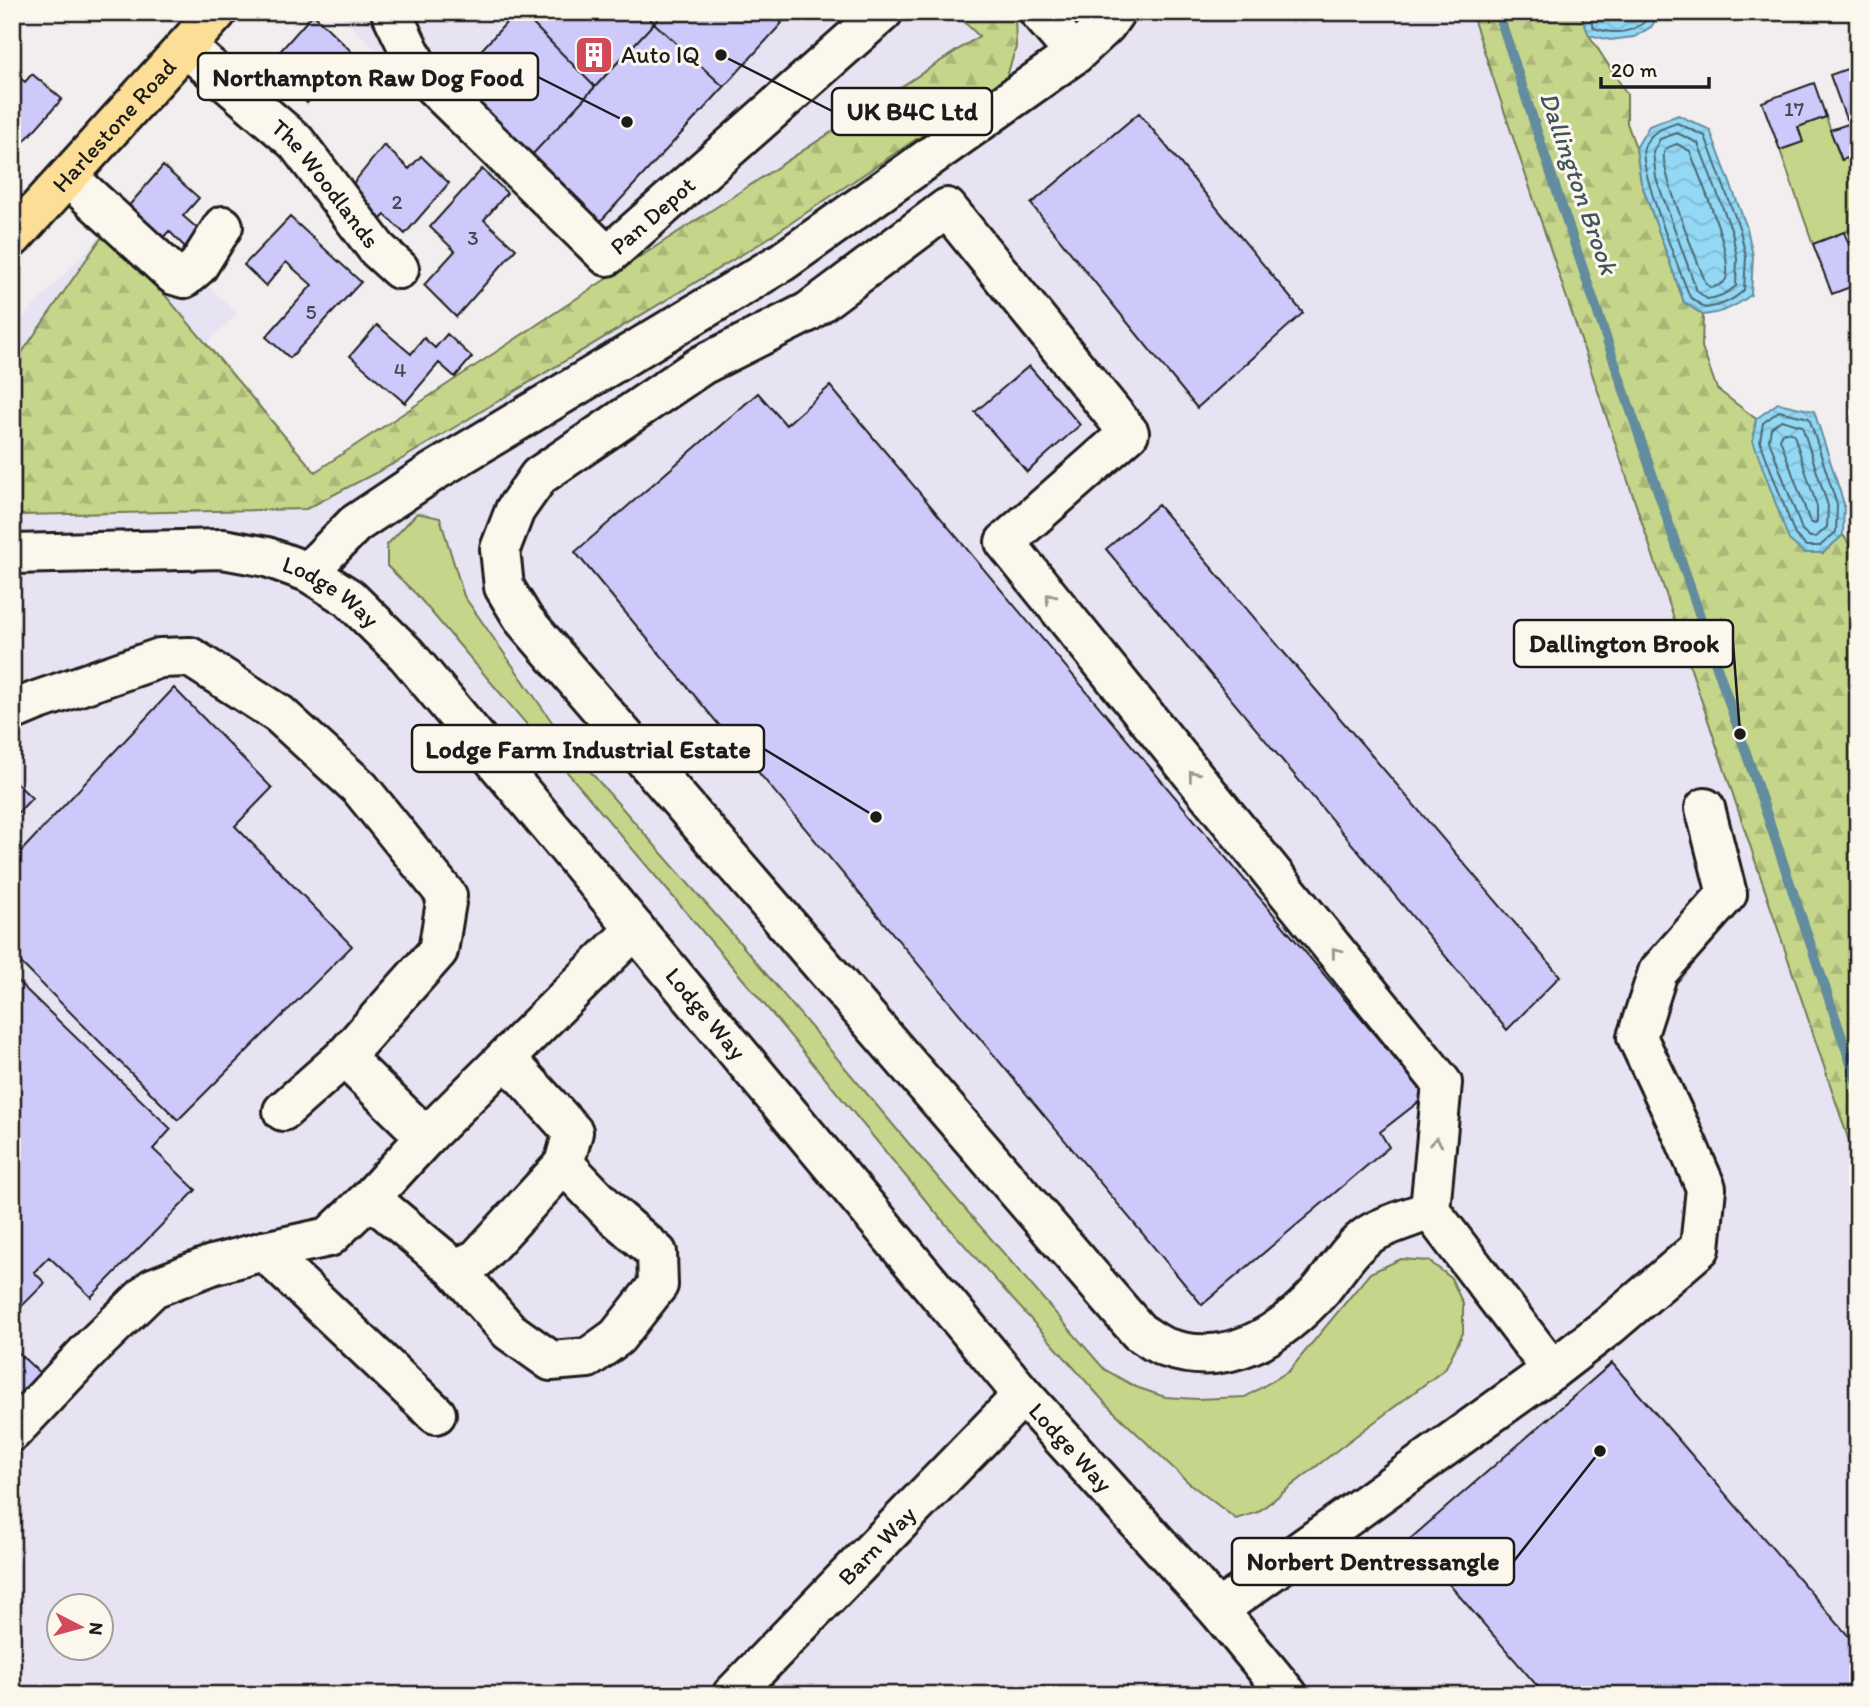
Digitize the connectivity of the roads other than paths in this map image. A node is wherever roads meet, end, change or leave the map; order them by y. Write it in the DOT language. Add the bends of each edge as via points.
graph roads {
  1 [pos="217,12"];
  2 [pos="391,12"];
  3 [pos="884,12"];
  4 [pos="1039,12"];
  5 [pos="1115,12"];
  6 [pos="186,47"];
  7 [pos="1075,54"];
  8 [pos="68,177"];
  9 [pos="223,226"];
  10 [pos="12,238"];
  11 [pos="398,269"];
  12 [pos="12,554"];
  13 [pos="308,572"];
  14 [pos="12,711"];
  15 [pos="1705,808"];
  16 [pos="635,929"];
  17 [pos="344,1057"];
  18 [pos="506,1058"];
  19 [pos="283,1111"];
  20 [pos="426,1137"];
  21 [pos="564,1164"];
  22 [pos="370,1198"];
  23 [pos="1430,1210"];
  24 [pos="264,1251"];
  25 [pos="456,1269"];
  26 [pos="1552,1370"];
  27 [pos="1023,1395"];
  28 [pos="436,1413"];
  29 [pos="12,1432"];
  30 [pos="1218,1610"];
  31 [pos="732,1695"];
  32 [pos="1288,1695"];
  1 -- 6 [label="main road, Harlestone Road"];
  2 -- 3 [label="street, Pan Depot" via="421,74 607,256"];
  4 -- 7 [label="street"];
  5 -- 7 [label="street"];
  6 -- 8 [label="main road, Harlestone Road"];
  6 -- 11 [label="street, The Woodlands" via="296,142 377,249"];
  7 -- 13 [label="street" via="782,262 433,472 355,524"];
  8 -- 9 [label="street" via="174,275 184,278 198,267"];
  8 -- 10 [label="main road, Harlestone Road"];
  12 -- 13 [label="street, Lodge Way" via="223,549 267,557"];
  13 -- 16 [label="street, Lodge Way" via="349,598 407,655"];
  14 -- 17 [label="street" via="160,658 190,657 279,715 360,789 447,896 438,951"];
  15 -- 26 [label="street" via="1727,894 1658,972 1637,1037 1706,1188 1700,1248"];
  16 -- 18 [label="street"];
  16 -- 27 [label="street, Lodge Way"];
  17 -- 19 [label="street"];
  17 -- 20 [label="street"];
  18 -- 20 [label="street"];
  18 -- 21 [label="street" via="573,1132"];
  20 -- 22 [label="street"];
  21 -- 25 [label="street" via="477,1259"];
  21 -- 25 [label="street" via="657,1253 659,1285 617,1336 588,1358 551,1361 509,1331"];
  22 -- 24 [label="street" via="329,1237"];
  22 -- 25 [label="street"];
  23 -- 23 [label="street, one-way" via="1442,1083 1005,542 1129,433 947,208 808,312 702,365 539,476 514,510 499,549 504,587 524,620 1139,1332 1165,1348 1196,1354 1228,1353 1255,1343 1289,1321 1370,1234"];
  23 -- 26 [label="street"];
  24 -- 28 [label="street"];
  24 -- 29 [label="street" via="153,1288"];
  26 -- 30 [label="street"];
  27 -- 30 [label="street, Lodge Way"];
  27 -- 31 [label="street, Barn Way"];
  30 -- 32 [label="street, Lodge Way"];
}
